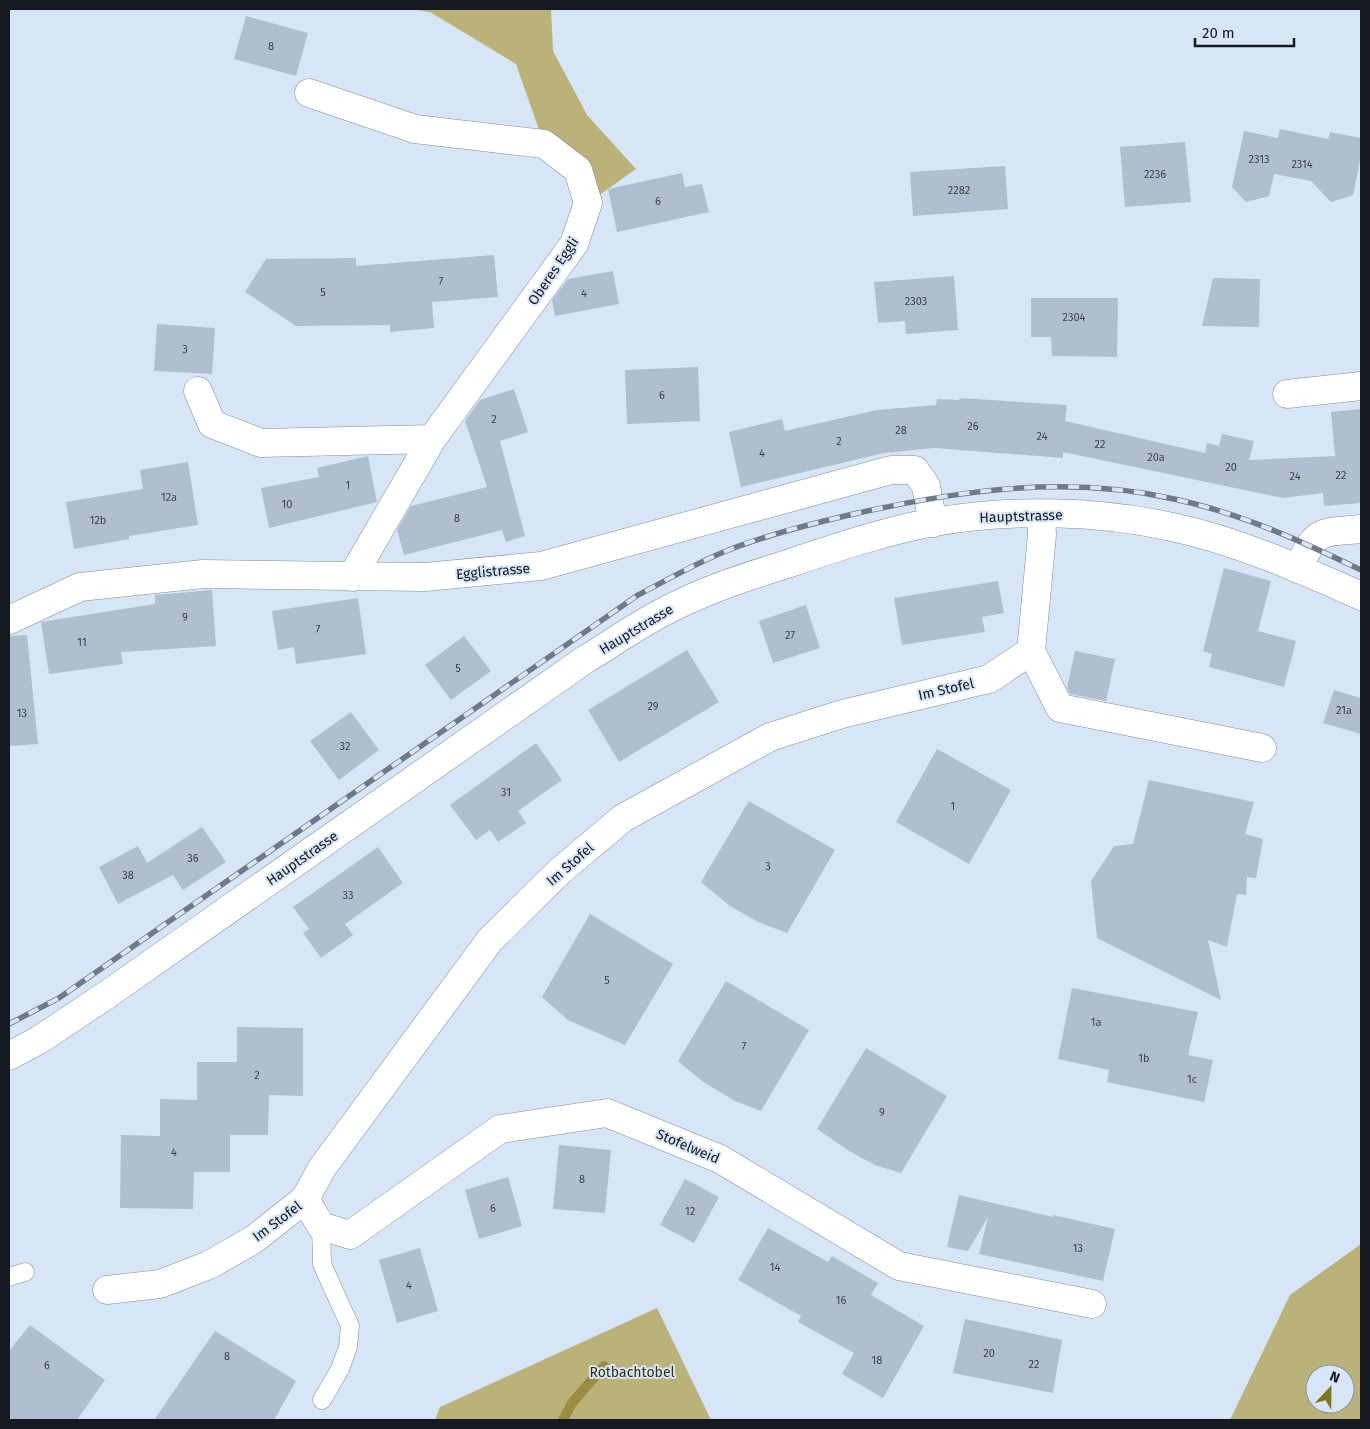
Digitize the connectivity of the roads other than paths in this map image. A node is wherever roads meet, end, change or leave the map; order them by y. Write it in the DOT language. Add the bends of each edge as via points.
graph roads {
  1 [pos="309,93"];
  2 [pos="1361,386"];
  3 [pos="198,391"];
  4 [pos="1287,394"];
  5 [pos="432,439"];
  6 [pos="1041,514"];
  7 [pos="933,523"];
  8 [pos="1361,529"];
  9 [pos="1298,569"];
  10 [pos="352,577"];
  11 [pos="1361,596"];
  12 [pos="9,620"];
  13 [pos="1031,651"];
  14 [pos="1262,748"];
  15 [pos="9,1056"];
  16 [pos="305,1199"];
  17 [pos="321,1226"];
  18 [pos="107,1290"];
  19 [pos="1092,1304"];
  20 [pos="322,1400"];
  1 -- 5 [label="street, Oberes Eggli" via="415,129 544,144 578,170 588,203 574,244"];
  2 -- 4 [label="street"];
  3 -- 5 [label="street" via="212,424 260,443"];
  5 -- 10 [label="street, Oberes Eggli"];
  6 -- 7 [label="street, Hauptstrasse" via="996,515"];
  6 -- 9 [label="street, Hauptstrasse" via="1123,519 1172,527 1216,538"];
  6 -- 13 [label="street" via="1042,535"];
  7 -- 10 [label="street, Egglistrasse" via="926,486 915,470 891,470 541,566 425,577"];
  7 -- 15 [label="street, Hauptstrasse" via="813,555 732,582 648,620 583,660 97,1001"];
  8 -- 9 [label="street" via="1323,533 1315,537"];
  9 -- 11 [label="street, Hauptstrasse"];
  10 -- 12 [label="street, Egglistrasse" via="203,574 80,586"];
  13 -- 14 [label="street" via="1060,708"];
  13 -- 16 [label="street, Im Stofel" via="989,679 842,714 770,737 624,818 560,871 490,940 322,1168"];
  16 -- 17 [label="street"];
  16 -- 18 [label="street, Im Stofel" via="253,1240 209,1265 160,1284"];
  17 -- 19 [label="street, Stofelweid" via="350,1235 500,1129 607,1113 720,1159 899,1266"];
  17 -- 20 [label="lane" via="322,1264 350,1326 348,1346 340,1369"];
}
